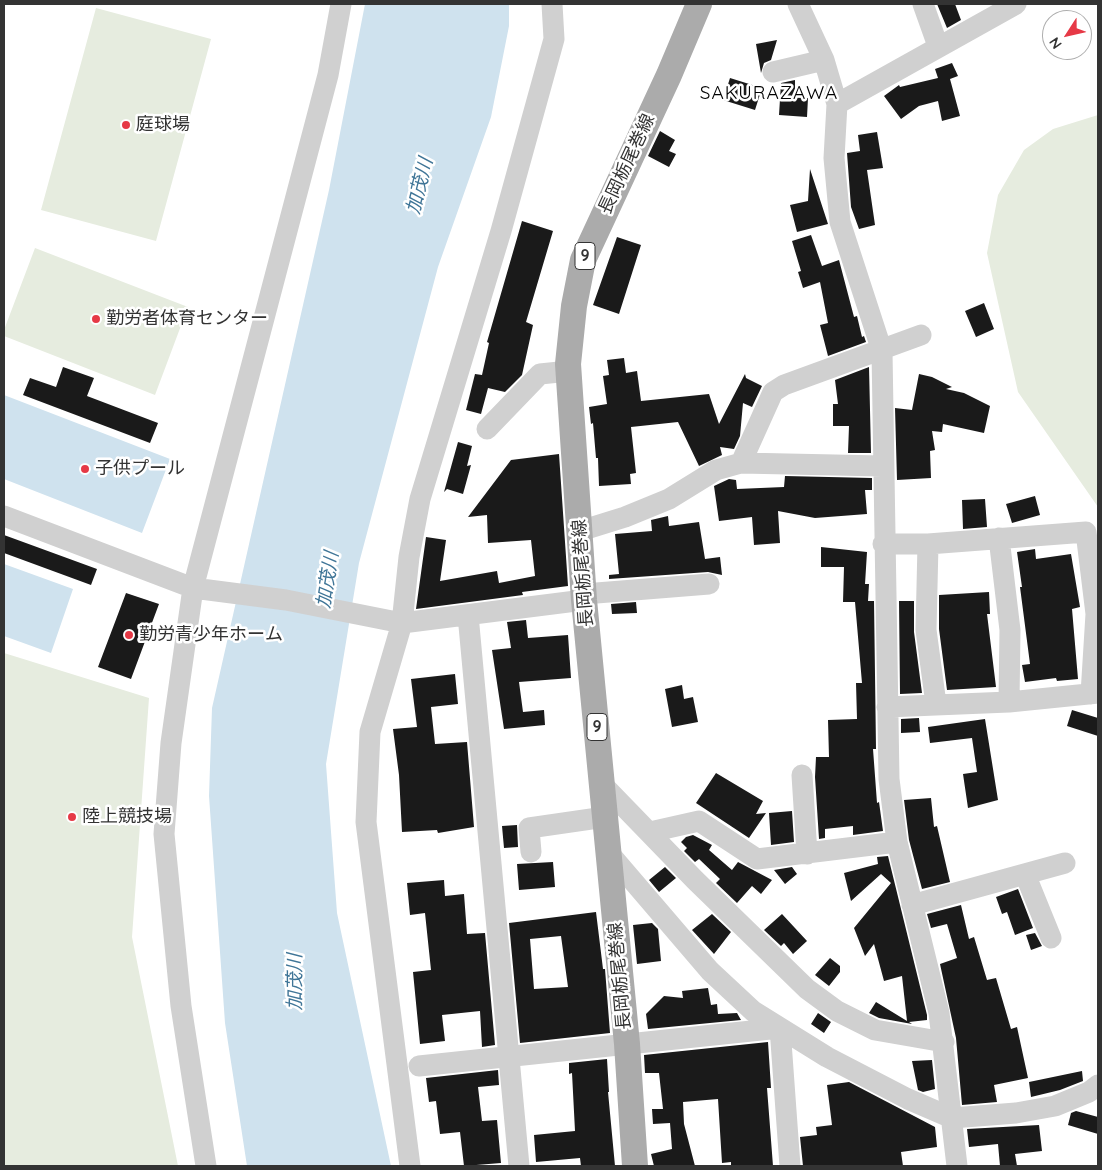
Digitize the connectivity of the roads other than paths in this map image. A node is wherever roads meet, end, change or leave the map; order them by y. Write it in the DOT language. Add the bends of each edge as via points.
graph roads {
  1 [pos="341,4"];
  2 [pos="552,4"];
  3 [pos="699,4"];
  4 [pos="798,4"];
  5 [pos="923,4"];
  6 [pos="1011,5"];
  7 [pos="938,46"];
  8 [pos="824,60"];
  9 [pos="773,72"];
  10 [pos="837,104"];
  11 [pos="922,336"];
  12 [pos="882,351"];
  13 [pos="569,371"];
  14 [pos="487,429"];
  15 [pos="741,463"];
  16 [pos="882,466"];
  17 [pos="4,516"];
  18 [pos="580,531"];
  19 [pos="999,538"];
  20 [pos="883,544"];
  21 [pos="928,544"];
  22 [pos="709,584"];
  23 [pos="193,588"];
  24 [pos="584,597"];
  25 [pos="468,615"];
  26 [pos="402,623"];
  27 [pos="1095,693"];
  28 [pos="1009,702"];
  29 [pos="936,704"];
  30 [pos="887,707"];
  31 [pos="802,775"];
  32 [pos="602,784"];
  33 [pos="605,817"];
  34 [pos="650,832"];
  35 [pos="897,842"];
  36 [pos="531,852"];
  37 [pos="609,853"];
  38 [pos="807,854"];
  39 [pos="1065,863"];
  40 [pos="1025,874"];
  41 [pos="912,905"];
  42 [pos="1051,938"];
  43 [pos="780,1028"];
  44 [pos="944,1042"];
  45 [pos="627,1044"];
  46 [pos="510,1056"];
  47 [pos="419,1066"];
  48 [pos="1098,1085"];
  49 [pos="952,1118"];
  50 [pos="206,1166"];
  51 [pos="410,1166"];
  52 [pos="519,1166"];
  53 [pos="635,1166"];
  54 [pos="790,1166"];
  55 [pos="957,1166"];
  1 -- 23 [label="street" via="328,74"];
  2 -- 26 [label="street" via="554,39 501,232 420,499 409,557"];
  3 -- 13 [label="main road, 長岡栃尾巻線 / 9" via="583,260 574,306"];
  4 -- 8 [label="street"];
  5 -- 7 [label="street"];
  6 -- 7 [label="street"];
  7 -- 10 [label="street"];
  8 -- 9 [label="street"];
  8 -- 10 [label="street"];
  10 -- 12 [label="street" via="834,158 840,222"];
  11 -- 12 [label="street"];
  12 -- 15 [label="street" via="784,385 773,392"];
  12 -- 16 [label="street"];
  13 -- 14 [label="street" via="540,374"];
  13 -- 18 [label="main road, 長岡栃尾巻線 / 9"];
  15 -- 16 [label="street"];
  15 -- 18 [label="street" via="716,470 660,503"];
  16 -- 20 [label="street"];
  17 -- 23 [label="street"];
  18 -- 24 [label="main road, 長岡栃尾巻線 / 9"];
  19 -- 21 [label="street"];
  19 -- 27 [label="street" via="1086,532 1096,614"];
  19 -- 28 [label="street" via="1010,630"];
  20 -- 21 [label="street"];
  20 -- 30 [label="street"];
  21 -- 29 [label="street" via="926,630"];
  22 -- 24 [label="street"];
  23 -- 26 [label="street" via="286,600"];
  23 -- 50 [label="street" via="171,743 164,834 180,1006"];
  24 -- 25 [label="street"];
  24 -- 32 [label="main road, 長岡栃尾巻線 / 9"];
  25 -- 26 [label="street"];
  25 -- 46 [label="street"];
  26 -- 51 [label="street" via="370,732 366,822"];
  27 -- 28 [label="street"];
  28 -- 29 [label="street"];
  29 -- 30 [label="street"];
  30 -- 35 [label="street" via="889,778"];
  31 -- 38 [label="street"];
  32 -- 33 [label="main road, 長岡栃尾巻線 / 9"];
  32 -- 34 [label="street"];
  33 -- 36 [label="street" via="529,828"];
  33 -- 37 [label="main road, 長岡栃尾巻線 / 9"];
  34 -- 38 [label="street" via="700,821 757,859"];
  34 -- 44 [label="street" via="807,989 837,1011 875,1030"];
  35 -- 38 [label="street"];
  35 -- 41 [label="street"];
  37 -- 43 [label="street" via="710,971 753,1011"];
  37 -- 45 [label="main road, 長岡栃尾巻線 / 9"];
  39 -- 40 [label="street"];
  40 -- 41 [label="street"];
  40 -- 42 [label="street"];
  41 -- 44 [label="street" via="934,985"];
  43 -- 45 [label="street"];
  43 -- 49 [label="street" via="827,1057"];
  43 -- 54 [label="street"];
  44 -- 49 [label="street"];
  45 -- 46 [label="street"];
  45 -- 53 [label="main road, 長岡栃尾巻線 / 9"];
  46 -- 47 [label="street"];
  46 -- 52 [label="street"];
  48 -- 49 [label="street" via="1055,1106 1016,1114"];
  49 -- 55 [label="street"];
}
